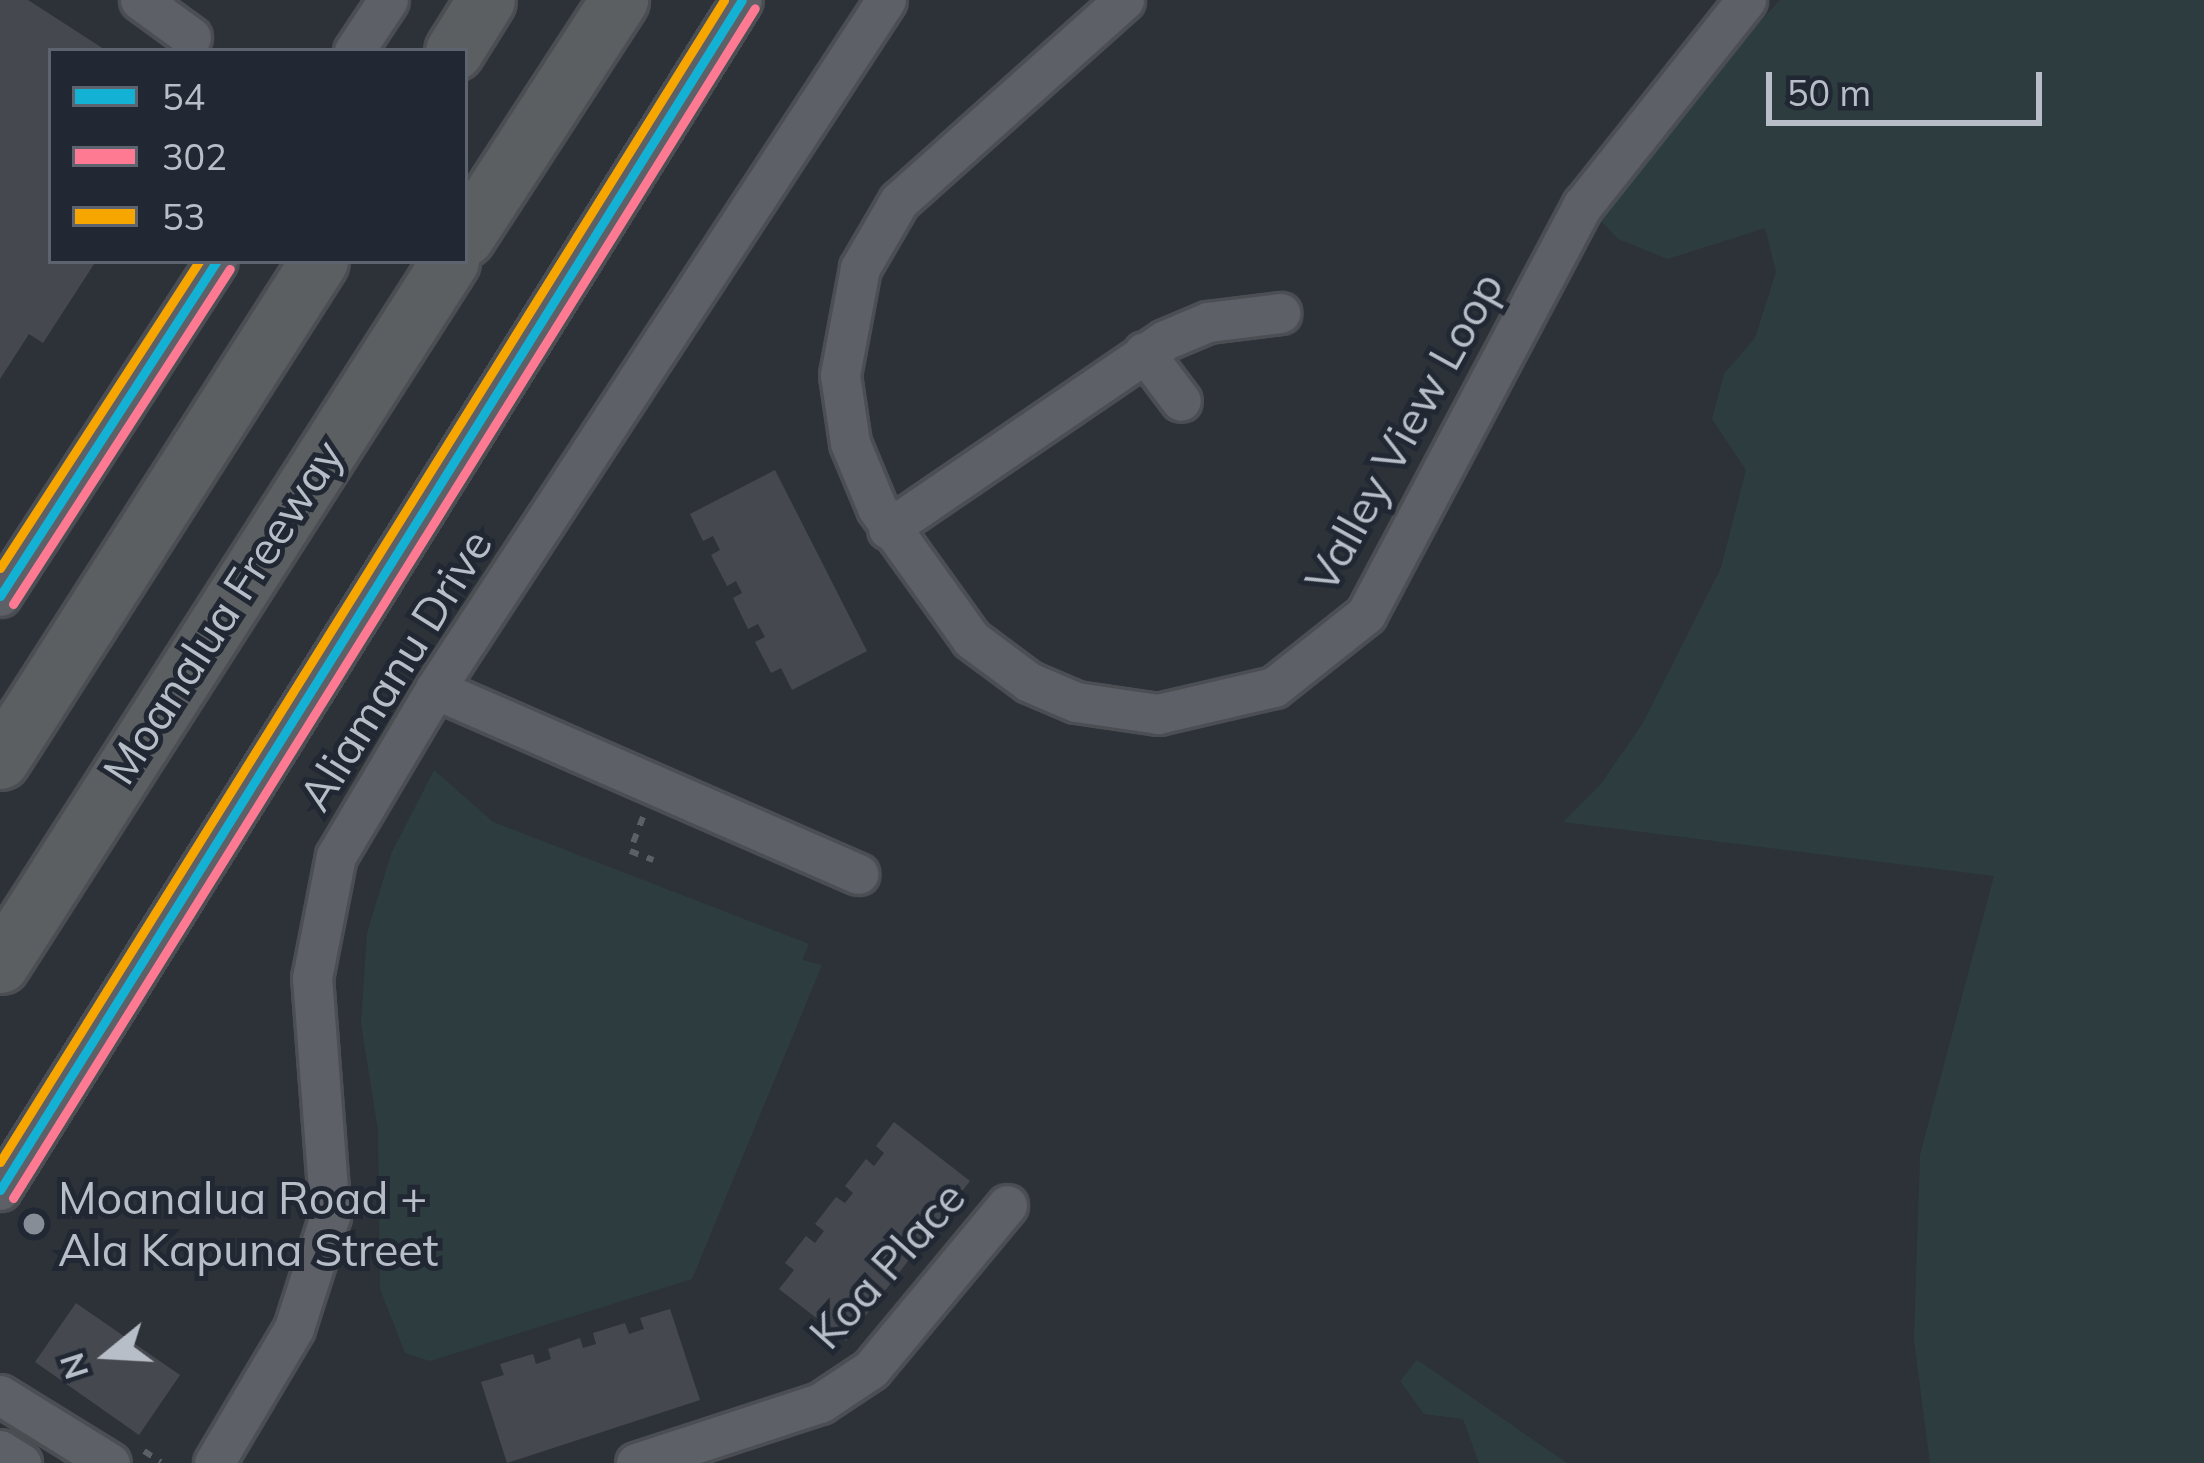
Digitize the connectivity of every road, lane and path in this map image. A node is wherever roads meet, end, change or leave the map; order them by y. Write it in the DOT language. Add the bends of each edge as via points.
graph roads {
  1 [pos="140,0"];
  2 [pos="388,0"];
  3 [pos="486,0"];
  4 [pos="619,0"];
  5 [pos="742,0"];
  6 [pos="886,0"];
  7 [pos="1124,0"];
  8 [pos="1746,0"];
  9 [pos="191,37"];
  10 [pos="356,48"];
  11 [pos="456,48"];
  12 [pos="468,232"];
  13 [pos="215,264"];
  14 [pos="317,264"];
  15 [pos="447,264"];
  16 [pos="1280,313"];
  17 [pos="1144,352"];
  18 [pos="1181,401"];
  19 [pos="888,529"];
  20 [pos="0,596"];
  21 [pos="435,689"];
  22 [pos="0,760"];
  23 [pos="645,814"];
  24 [pos="653,860"];
  25 [pos="858,874"];
  26 [pos="0,964"];
  27 [pos="0,1190"];
  28 [pos="1006,1204"];
  29 [pos="0,1395"];
  30 [pos="721,1449"];
  31 [pos="0,1450"];
  32 [pos="21,1463"];
  33 [pos="110,1463"];
  34 [pos="214,1463"];
  35 [pos="637,1463"];
  1 -- 9 [label="street"];
  2 -- 10 [label="street"];
  3 -- 11 [label="highway"];
  4 -- 12 [label="highway"];
  5 -- 27 [label="street"];
  6 -- 21 [label="street, Aliamanu Drive"];
  7 -- 19 [label="street, Valley View Loop" via="899,200 860,268 840,343 843,410"];
  8 -- 19 [label="street, Valley View Loop" via="1583,205 1366,614 1274,688 1158,714 1076,702 1029,682 971,639"];
  13 -- 20 [label="street"];
  14 -- 22 [label="highway"];
  15 -- 26 [label="highway, Moanalua Freeway"];
  16 -- 17 [label="street" via="1208,322"];
  17 -- 18 [label="street"];
  17 -- 19 [label="street"];
  21 -- 25 [label="street"];
  21 -- 34 [label="street, Aliamanu Drive" via="357,816 322,902 312,978 330,1216 294,1328"];
  23 -- 24 [label="path" via="630,851"];
  28 -- 30 [label="street, Koa Place" via="872,1369"];
  29 -- 33 [label="street"];
  30 -- 35 [label="street, Koa Place"];
  31 -- 32 [label="street"];
}
